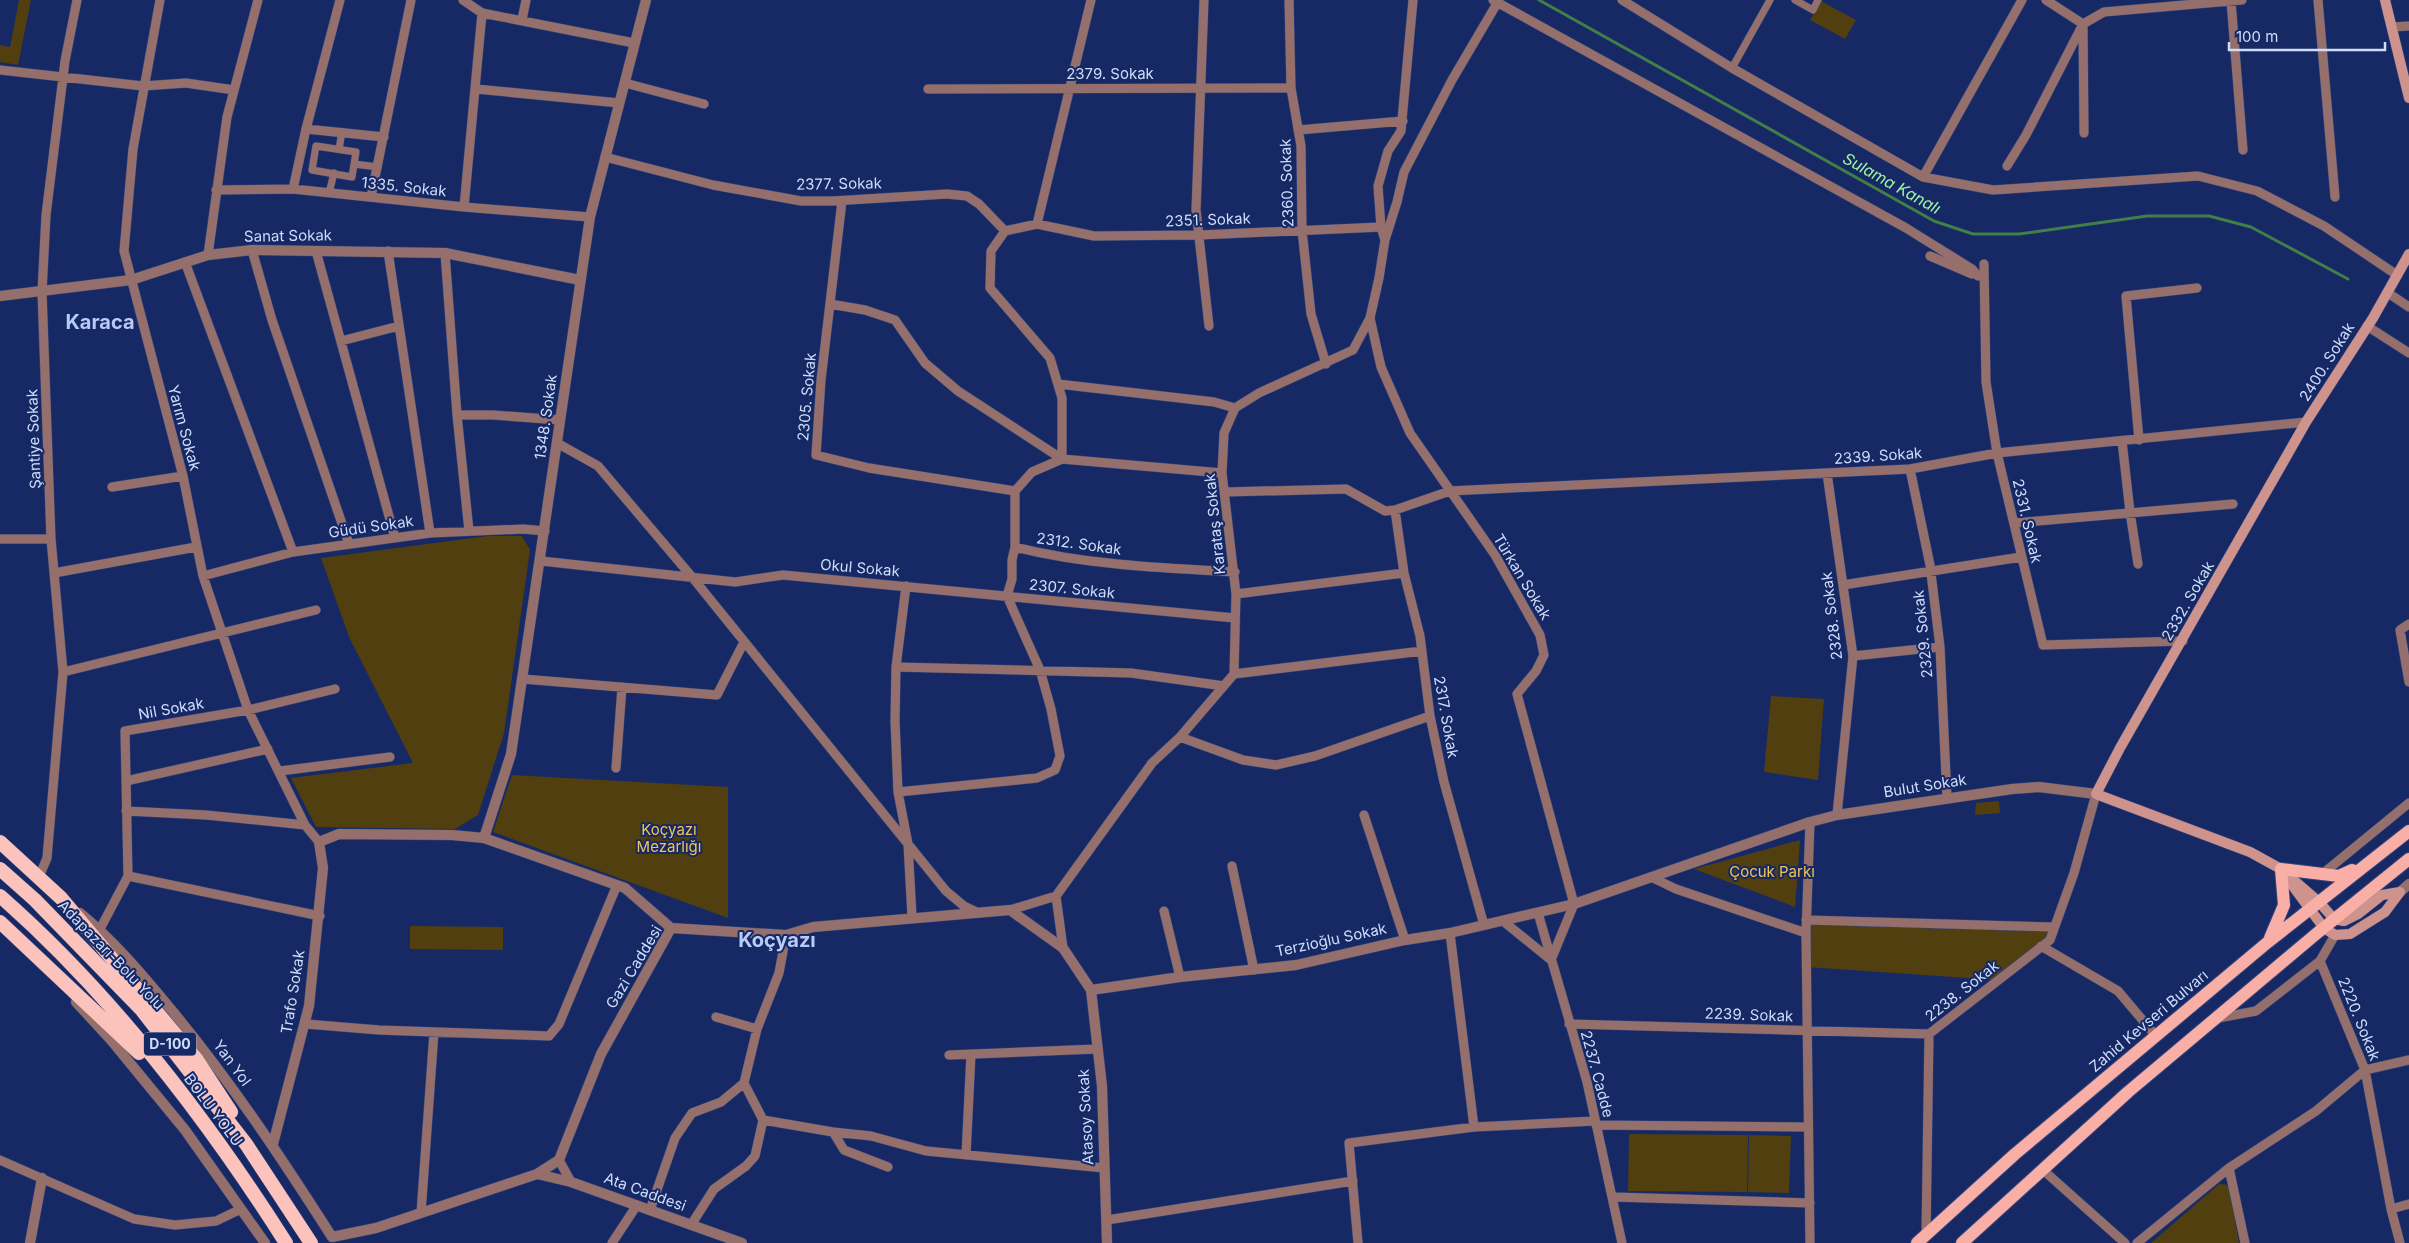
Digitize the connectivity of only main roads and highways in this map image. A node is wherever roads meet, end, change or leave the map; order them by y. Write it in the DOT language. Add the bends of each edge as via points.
graph roads {
  1 [pos="2385,0"];
  2 [pos="2409,98"];
  3 [pos="2409,254"];
  4 [pos="2306,422"];
  5 [pos="2096,794"];
  6 [pos="2409,831"];
  7 [pos="0,842"];
  8 [pos="2409,859"];
  9 [pos="2372,861"];
  10 [pos="0,869"];
  11 [pos="2281,869"];
  12 [pos="0,896"];
  13 [pos="2314,906"];
  14 [pos="2334,919"];
  15 [pos="2,924"];
  16 [pos="2324,928"];
  17 [pos="2268,942"];
  18 [pos="193,1108"];
  19 [pos="246,1144"];
  20 [pos="1921,1239"];
  21 [pos="286,1243"];
  22 [pos="311,1243"];
  23 [pos="1962,1243"];
  1 -- 2 [label="main road"];
  3 -- 4 [label="main road, 2400. Sokak"];
  4 -- 5 [label="main road, 2332. Sokak"];
  5 -- 11 [label="main road, Bulut Sokak" via="2250,852"];
  6 -- 9 [label="main road, Zahid Kevseri Bulvarı"];
  7 -- 19 [label="highway" via="61,898 198,1060 225,1101"];
  8 -- 14 [label="main road"];
  9 -- 11 [label="main road" via="2339,876"];
  9 -- 13 [label="main road, Zahid Kevseri Bulvarı"];
  10 -- 19 [label="highway, Adapazarı-Bolu Yolu / D-100" via="35,900 141,1009"];
  11 -- 13 [label="main road"];
  11 -- 17 [label="main road" via="2284,905"];
  12 -- 18 [label="highway, BOLU YOLU / D-100" via="73,964"];
  13 -- 14 [label="main road"];
  13 -- 16 [label="main road"];
  13 -- 17 [label="main road, Zahid Kevseri Bulvarı"];
  14 -- 16 [label="main road"];
  14 -- 16 [label="main road" via="2344,921 2382,895 2400,892 2381,915 2350,934 2335,935"];
  15 -- 18 [label="highway" via="117,1030"];
  16 -- 23 [label="main road" via="2128,1092"];
  17 -- 20 [label="main road, Zahid Kevseri Bulvarı" via="2015,1154"];
  18 -- 21 [label="highway, BOLU YOLU / D-100"];
  19 -- 22 [label="highway, Adapazarı-Bolu Yolu / D-100"];
}
